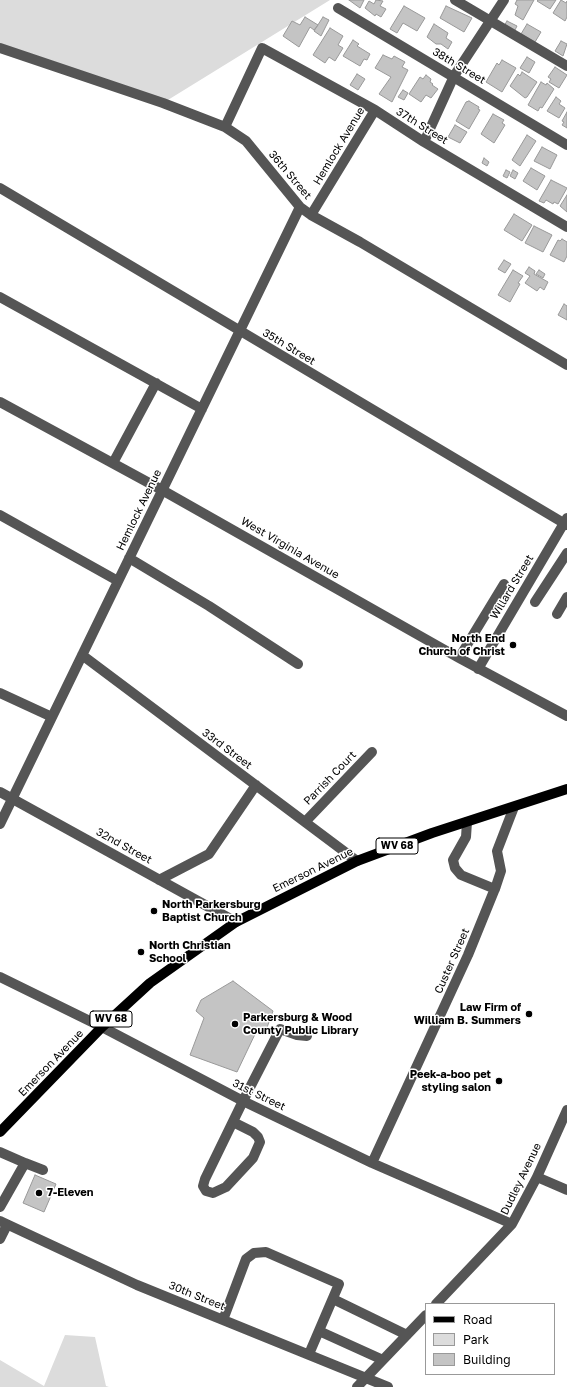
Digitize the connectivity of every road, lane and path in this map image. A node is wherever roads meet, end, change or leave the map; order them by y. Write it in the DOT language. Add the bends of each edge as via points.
graph roads {
  1 [pos="455,0"];
  2 [pos="504,0"];
  3 [pos="338,8"];
  4 [pos="491,20"];
  5 [pos="0,48"];
  6 [pos="567,66"];
  7 [pos="454,76"];
  8 [pos="374,110"];
  9 [pos="225,127"];
  10 [pos="424,142"];
  11 [pos="567,145"];
  12 [pos="0,188"];
  13 [pos="300,207"];
  14 [pos="311,215"];
  15 [pos="567,227"];
  16 [pos="0,296"];
  17 [pos="240,331"];
  18 [pos="567,365"];
  19 [pos="156,384"];
  20 [pos="0,402"];
  21 [pos="202,409"];
  22 [pos="113,463"];
  23 [pos="162,490"];
  24 [pos="0,515"];
  25 [pos="566,522"];
  26 [pos="567,553"];
  27 [pos="129,558"];
  28 [pos="118,581"];
  29 [pos="504,584"];
  30 [pos="567,597"];
  31 [pos="535,602"];
  32 [pos="557,614"];
  33 [pos="82,656"];
  34 [pos="459,658"];
  35 [pos="298,664"];
  36 [pos="478,669"];
  37 [pos="0,693"];
  38 [pos="567,716"];
  39 [pos="52,717"];
  40 [pos="372,752"];
  41 [pos="256,785"];
  42 [pos="567,789"];
  43 [pos="0,792"];
  44 [pos="12,798"];
  45 [pos="514,807"];
  46 [pos="305,822"];
  47 [pos="467,822"];
  48 [pos="0,824"];
  49 [pos="357,861"];
  50 [pos="159,880"];
  51 [pos="495,889"];
  52 [pos="236,922"];
  53 [pos="0,977"];
  54 [pos="102,1027"];
  55 [pos="307,1036"];
  56 [pos="243,1101"];
  57 [pos="567,1110"];
  58 [pos="233,1122"];
  59 [pos="0,1132"];
  60 [pos="0,1152"];
  61 [pos="25,1163"];
  62 [pos="372,1163"];
  63 [pos="43,1170"];
  64 [pos="537,1177"];
  65 [pos="567,1190"];
  66 [pos="0,1207"];
  67 [pos="3,1223"];
  68 [pos="512,1224"];
  69 [pos="0,1239"];
  70 [pos="333,1299"];
  71 [pos="437,1303"];
  72 [pos="425,1316"];
  73 [pos="223,1320"];
  74 [pos="319,1331"];
  75 [pos="407,1335"];
  76 [pos="309,1354"];
  77 [pos="383,1360"];
  78 [pos="367,1378"];
  79 [pos="357,1387"];
  80 [pos="388,1387"];
  1 -- 4 [label="street"];
  2 -- 4 [label="street"];
  3 -- 7 [label="street, 38th Street"];
  4 -- 6 [label="street"];
  4 -- 7 [label="street"];
  5 -- 9 [label="street, 36th Street" via="163,103"];
  7 -- 10 [label="street"];
  7 -- 11 [label="street, 38th Street"];
  8 -- 9 [label="street, 37th Street" via="262,48"];
  8 -- 10 [label="street, 37th Street"];
  8 -- 14 [label="street, Hemlock Avenue"];
  9 -- 13 [label="street, 36th Street" via="246,141"];
  10 -- 15 [label="street, 37th Street"];
  12 -- 17 [label="street, 35th Street"];
  13 -- 14 [label="street, 36th Street"];
  13 -- 17 [label="street, Hemlock Avenue"];
  14 -- 18 [label="street, 36th Street"];
  16 -- 19 [label="street"];
  17 -- 21 [label="street, Hemlock Avenue"];
  17 -- 25 [label="street, 35th Street"];
  19 -- 21 [label="street"];
  19 -- 22 [label="street"];
  20 -- 22 [label="street, West Virginia Avenue"];
  21 -- 23 [label="street, Hemlock Avenue"];
  22 -- 23 [label="street, West Virginia Avenue"];
  23 -- 27 [label="street, Hemlock Avenue"];
  23 -- 34 [label="street, West Virginia Avenue"];
  24 -- 28 [label="street"];
  25 -- 36 [label="street, Willard Street"];
  26 -- 31 [label="street"];
  27 -- 28 [label="street, Hemlock Avenue"];
  27 -- 35 [label="street"];
  28 -- 33 [label="street, Hemlock Avenue"];
  29 -- 34 [label="street"];
  30 -- 32 [label="street"];
  33 -- 39 [label="street, Hemlock Avenue"];
  33 -- 41 [label="street, 33rd Street"];
  34 -- 36 [label="street, West Virginia Avenue"];
  36 -- 38 [label="street, West Virginia Avenue"];
  37 -- 39 [label="street"];
  39 -- 44 [label="street, Hemlock Avenue"];
  40 -- 46 [label="street, Parrish Court"];
  41 -- 46 [label="street, 33rd Street"];
  41 -- 50 [label="street" via="209,854"];
  42 -- 45 [label="main road, Emerson Avenue / WV 68"];
  43 -- 44 [label="street, 32nd Street"];
  44 -- 48 [label="street, Hemlock Avenue"];
  44 -- 50 [label="street, 32nd Street"];
  45 -- 47 [label="main road, Emerson Avenue / WV 68"];
  45 -- 51 [label="street, Custer Street" via="497,851 501,871"];
  46 -- 49 [label="street, 33rd Street"];
  47 -- 49 [label="main road, Emerson Avenue / WV 68"];
  47 -- 51 [label="street" via="466,837 453,860 455,868 461,875"];
  49 -- 52 [label="main road, Emerson Avenue / WV 68"];
  50 -- 52 [label="street, 32nd Street"];
  51 -- 62 [label="street, Custer Street" via="468,955"];
  52 -- 54 [label="main road, Emerson Avenue / WV 68" via="150,983"];
  53 -- 54 [label="street, 31st Street"];
  54 -- 56 [label="street, 31st Street"];
  54 -- 59 [label="main road, Emerson Avenue / WV 68"];
  55 -- 56 [label="street" via="280,1029"];
  56 -- 58 [label="street"];
  56 -- 62 [label="street, 31st Street"];
  57 -- 64 [label="street, Dudley Avenue"];
  58 -- 58 [label="street" via="204,1179 203,1186 206,1191 213,1193 226,1187 253,1158 260,1142 253,1132"];
  60 -- 61 [label="street"];
  61 -- 63 [label="street"];
  61 -- 66 [label="street"];
  62 -- 68 [label="street, 31st Street"];
  64 -- 65 [label="street"];
  64 -- 68 [label="street, Dudley Avenue"];
  67 -- 69 [label="street"];
  67 -- 73 [label="street, 30th Street" via="137,1285"];
  68 -- 71 [label="street, Dudley Avenue"];
  70 -- 73 [label="street" via="339,1284 266,1252 259,1252 249,1254 246,1259"];
  70 -- 74 [label="street"];
  70 -- 75 [label="street"];
  72 -- 75 [label="street"];
  73 -- 76 [label="street, 30th Street"];
  74 -- 76 [label="street"];
  74 -- 77 [label="street"];
  75 -- 77 [label="street"];
  76 -- 78 [label="street, 30th Street"];
  77 -- 78 [label="street"];
  78 -- 79 [label="street"];
  78 -- 80 [label="street, 30th Street"];
}
